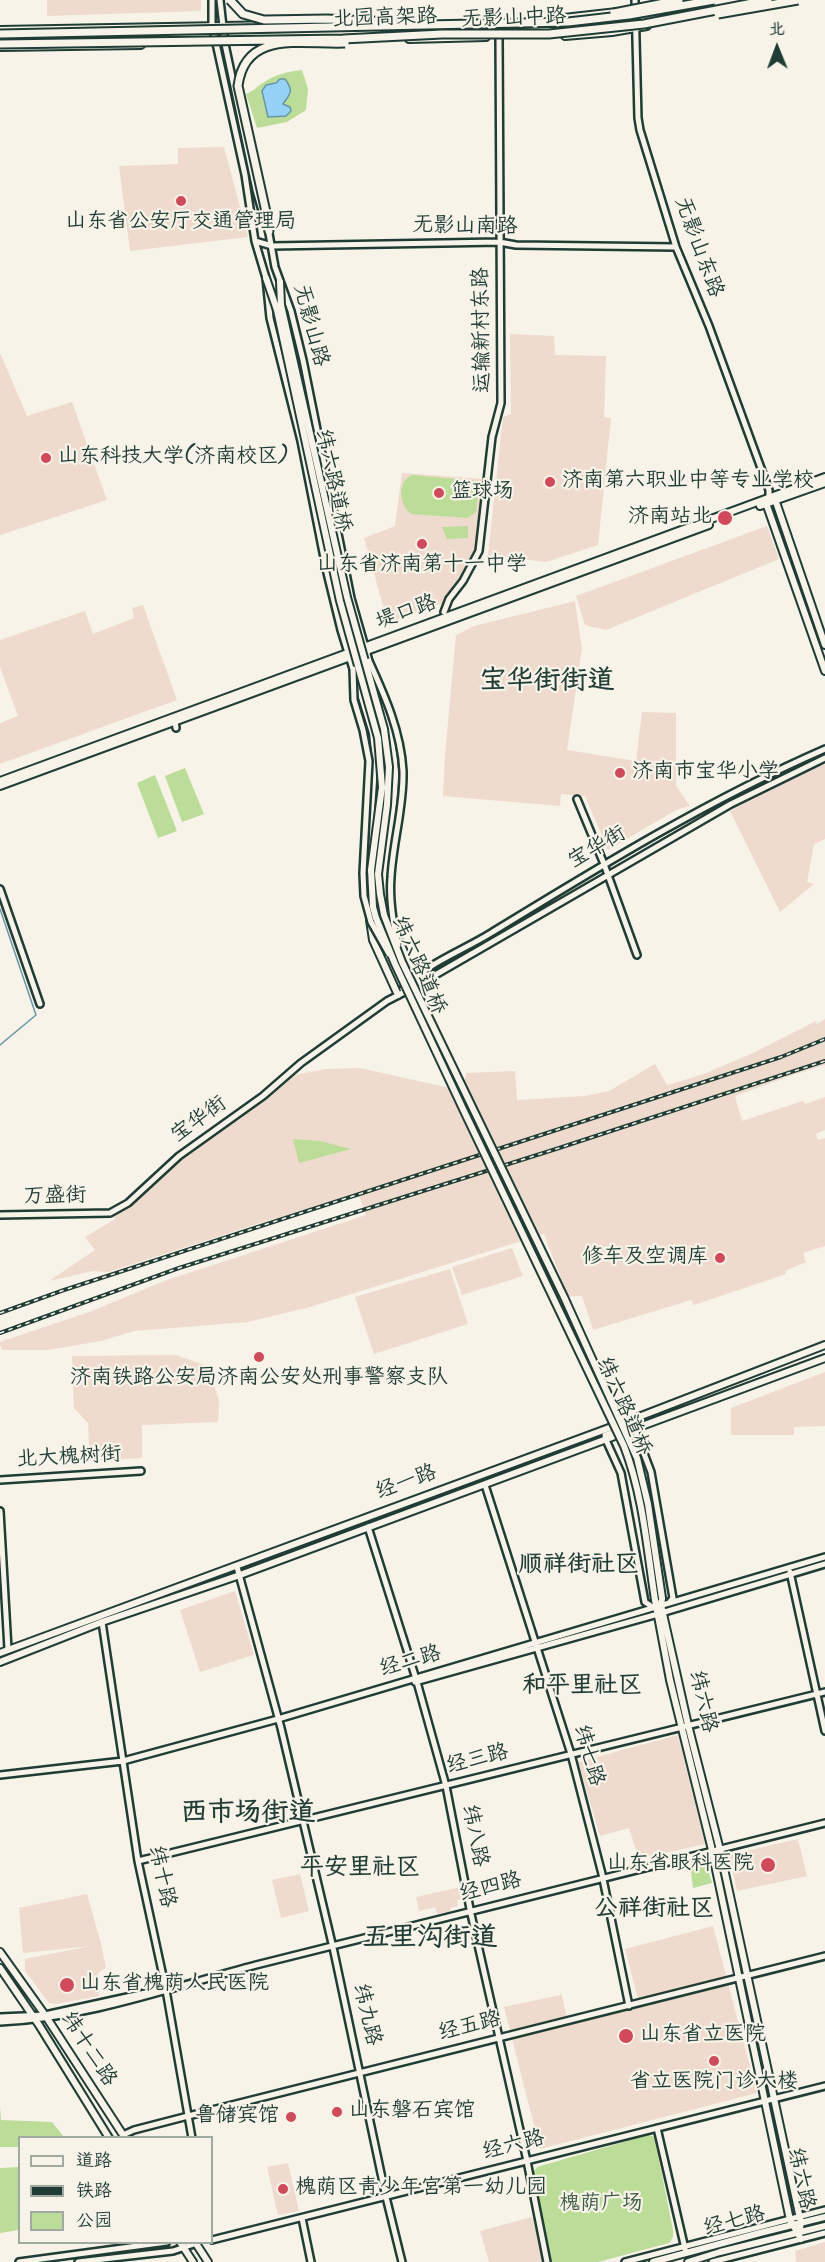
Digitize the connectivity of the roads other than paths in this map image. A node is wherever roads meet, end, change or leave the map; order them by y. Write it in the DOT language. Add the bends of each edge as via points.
graph roads {
  1 [pos="212,0"];
  2 [pos="220,0"];
  3 [pos="230,0"];
  4 [pos="634,0"];
  5 [pos="679,0"];
  6 [pos="690,0"];
  7 [pos="714,0"];
  8 [pos="768,0"];
  9 [pos="774,0"];
  10 [pos="798,0"];
  11 [pos="635,9"];
  12 [pos="568,21"];
  13 [pos="644,24"];
  14 [pos="212,25"];
  15 [pos="221,25"];
  16 [pos="425,25"];
  17 [pos="636,29"];
  18 [pos="0,32"];
  19 [pos="442,34"];
  20 [pos="499,37"];
  21 [pos="216,44"];
  22 [pos="225,44"];
  23 [pos="0,46"];
  24 [pos="269,231"];
  25 [pos="255,241"];
  26 [pos="499,242"];
  27 [pos="272,246"];
  28 [pos="676,247"];
  29 [pos="266,278"];
  30 [pos="280,282"];
  31 [pos="825,477"];
  32 [pos="825,483"];
  33 [pos="770,501"];
  34 [pos="444,612"];
  35 [pos="825,645"];
  36 [pos="365,649"];
  37 [pos="350,655"];
  38 [pos="369,661"];
  39 [pos="353,669"];
  40 [pos="825,671"];
  41 [pos="825,749"];
  42 [pos="825,758"];
  43 [pos="0,781"];
  44 [pos="0,786"];
  45 [pos="577,799"];
  46 [pos="604,864"];
  47 [pos="608,874"];
  48 [pos="0,889"];
  49 [pos="637,955"];
  50 [pos="398,963"];
  51 [pos="414,976"];
  52 [pos="418,985"];
  53 [pos="398,995"];
  54 [pos="40,1004"];
  55 [pos="110,1213"];
  56 [pos="0,1215"];
  57 [pos="825,1345"];
  58 [pos="825,1358"];
  59 [pos="632,1419"];
  60 [pos="636,1430"];
  61 [pos="606,1440"];
  62 [pos="141,1471"];
  63 [pos="0,1480"];
  64 [pos="485,1485"];
  65 [pos="0,1511"];
  66 [pos="368,1527"];
  67 [pos="825,1557"];
  68 [pos="825,1564"];
  69 [pos="237,1566"];
  70 [pos="790,1570"];
  71 [pos="240,1575"];
  72 [pos="660,1606"];
  73 [pos="102,1622"];
  74 [pos="536,1645"];
  75 [pos="8,1649"];
  76 [pos="0,1653"];
  77 [pos="0,1662"];
  78 [pos="416,1680"];
  79 [pos="825,1692"];
  80 [pos="817,1694"];
  81 [pos="279,1721"];
  82 [pos="686,1725"];
  83 [pos="825,1731"];
  84 [pos="571,1754"];
  85 [pos="123,1763"];
  86 [pos="0,1776"];
  87 [pos="446,1786"];
  88 [pos="303,1822"];
  89 [pos="825,1823"];
  90 [pos="720,1850"];
  91 [pos="711,1852"];
  92 [pos="138,1861"];
  93 [pos="603,1879"];
  94 [pos="471,1911"];
  95 [pos="333,1947"];
  96 [pos="0,1952"];
  97 [pos="825,1956"];
  98 [pos="0,1968"];
  99 [pos="746,1975"];
  100 [pos="738,1977"];
  101 [pos="166,1990"];
  102 [pos="629,2006"];
  103 [pos="0,2017"];
  104 [pos="46,2017"];
  105 [pos="34,2018"];
  106 [pos="0,2022"];
  107 [pos="498,2037"];
  108 [pos="361,2073"];
  109 [pos="825,2086"];
  110 [pos="775,2098"];
  111 [pos="766,2100"];
  112 [pos="188,2116"];
  113 [pos="657,2128"];
  114 [pos="108,2136"];
  115 [pos="124,2136"];
  116 [pos="192,2136"];
  117 [pos="527,2162"];
  118 [pos="386,2197"];
  119 [pos="825,2210"];
  120 [pos="825,2217"];
  121 [pos="302,2218"];
  122 [pos="801,2220"];
  123 [pos="791,2223"];
  124 [pos="825,2226"];
  125 [pos="825,2233"];
  126 [pos="800,2236"];
  127 [pos="213,2240"];
  128 [pos="152,2244"];
  129 [pos="182,2244"];
  130 [pos="197,2244"];
  131 [pos="686,2249"];
  132 [pos="19,2262"];
  133 [pos="78,2262"];
  134 [pos="193,2262"];
  135 [pos="208,2262"];
  136 [pos="310,2262"];
  137 [pos="402,2262"];
  138 [pos="547,2262"];
  139 [pos="626,2262"];
  140 [pos="653,2262"];
  141 [pos="688,2262"];
  142 [pos="711,2262"];
  1 -- 14 [label="street, 无影山路"];
  2 -- 15 [label="street, 无影山路"];
  3 -- 16 [label="highway, bridge" via="243,14 264,20"];
  4 -- 11 [label="street, 无影山东路"];
  5 -- 12 [label="highway, bridge"];
  6 -- 11 [label="main road, 无影山中路"];
  7 -- 12 [label="highway, 北园高架路, bridge"];
  8 -- 13 [label="highway, 北园高架路, bridge"];
  9 -- 17 [label="main road, 无影山中路"];
  10 -- 13 [label="highway, bridge"];
  11 -- 15 [label="main road, 无影山中路" via="562,19"];
  11 -- 17 [label="street, 无影山东路"];
  12 -- 16 [label="highway, 北园高架路, bridge"];
  13 -- 19 [label="highway, 北园高架路, bridge" via="549,34"];
  14 -- 15 [label="main road, 无影山中路"];
  14 -- 18 [label="main road, 无影山中路"];
  14 -- 21 [label="street, 无影山路"];
  15 -- 22 [label="street, 无影山路"];
  16 -- 18 [label="highway, 北园高架路, bridge"];
  17 -- 20 [label="main road, 无影山中路"];
  17 -- 28 [label="street, 无影山东路" via="640,130"];
  19 -- 23 [label="highway, 北园高架路, bridge"];
  19 -- 24 [label="highway, bridge" via="373,42 274,45 248,57 238,86"];
  20 -- 22 [label="main road, 无影山中路"];
  20 -- 26 [label="street, 运输新村东路"];
  21 -- 22 [label="main road, 无影山中路"];
  21 -- 23 [label="main road, 无影山中路"];
  21 -- 25 [label="street, 无影山路"];
  22 -- 24 [label="street, 无影山路" via="256,190"];
  24 -- 27 [label="street, 无影山路"];
  25 -- 27 [label="street, 无影山南路"];
  25 -- 29 [label="street, 无影山路"];
  26 -- 27 [label="street, 无影山南路"];
  26 -- 28 [label="street, 无影山南路"];
  26 -- 34 [label="street, 运输新村东路" via="501,403 492,437 479,551"];
  27 -- 30 [label="street, 无影山路"];
  28 -- 33 [label="street, 无影山东路" via="716,345"];
  29 -- 37 [label="street, 无影山路" via="270,318 301,441 338,618"];
  29 -- 50 [label="main road, 纬六路道桥, bridge" via="277,310 339,601 378,738 382,787 371,882 376,918"];
  30 -- 36 [label="street, 无影山路" via="303,360 334,521"];
  30 -- 50 [label="main road, 纬六路道桥, bridge" via="281,305 347,597 384,729 388,786 378,874 384,915"];
  31 -- 33 [label="main road, 堤口路"];
  32 -- 33 [label="main road, 堤口路"];
  33 -- 35 [label="main road"];
  33 -- 36 [label="main road, 堤口路"];
  33 -- 40 [label="main road"];
  36 -- 37 [label="main road, 堤口路"];
  36 -- 38 [label="street, 无影山路"];
  37 -- 39 [label="street, 无影山路"];
  37 -- 43 [label="main road, 堤口路"];
  37 -- 44 [label="main road, 堤口路" via="176,725"];
  38 -- 50 [label="street, 无影山路, bridge" via="391,713 401,751 402,799 391,876"];
  38 -- 51 [label="main road" via="389,727 395,772 386,881 388,912"];
  39 -- 50 [label="street, 无影山路, bridge" via="354,700 369,761 364,896 371,922"];
  39 -- 53 [label="main road" via="375,752 366,882 373,940"];
  41 -- 46 [label="street, 宝华街" via="704,808"];
  42 -- 47 [label="street, 宝华街" via="731,804"];
  45 -- 46 [label="street"];
  46 -- 47 [label="street"];
  46 -- 51 [label="street, 宝华街" via="471,946"];
  47 -- 49 [label="street"];
  47 -- 52 [label="street, 宝华街"];
  48 -- 54 [label="street"];
  50 -- 72 [label="main road, 纬六路道桥, bridge" via="564,1297 637,1458 648,1504"];
  51 -- 52 [label="main road"];
  51 -- 53 [label="street, 宝华街"];
  52 -- 53 [label="street, 宝华街"];
  53 -- 55 [label="street, 宝华街" via="179,1156 128,1203"];
  55 -- 56 [label="street, 万盛街"];
  57 -- 59 [label="main road, 经一路"];
  58 -- 60 [label="main road, 经一路"];
  59 -- 60 [label="street, 纬六路"];
  59 -- 61 [label="street" via="631,1426 606,1435"];
  59 -- 69 [label="main road, 经一路"];
  60 -- 61 [label="main road, 经一路"];
  60 -- 72 [label="street, 纬六路" via="651,1472 673,1598"];
  61 -- 64 [label="main road, 经一路"];
  61 -- 72 [label="street, 纬六路" via="621,1473 645,1602"];
  62 -- 63 [label="street, 北大槐树街"];
  64 -- 66 [label="main road, 经一路"];
  64 -- 74 [label="street, 纬七路"];
  65 -- 75 [label="street"];
  66 -- 71 [label="main road, 经一路"];
  66 -- 78 [label="street, 纬八路"];
  67 -- 70 [label="street, 经二路"];
  68 -- 70 [label="street, 经二路"];
  69 -- 71 [label="street, 纬九路"];
  69 -- 75 [label="main road, 经一路"];
  70 -- 72 [label="street, 经二路"];
  70 -- 80 [label="street"];
  71 -- 73 [label="main road, 经一路"];
  71 -- 81 [label="street, 纬九路"];
  72 -- 74 [label="street, 经二路"];
  72 -- 82 [label="main road, 纬六路"];
  73 -- 77 [label="main road, 经一路"];
  73 -- 85 [label="street, 纬十路"];
  74 -- 78 [label="street, 经二路"];
  74 -- 84 [label="street, 纬七路"];
  75 -- 76 [label="main road, 经一路"];
  78 -- 81 [label="street, 经二路"];
  78 -- 87 [label="street, 纬八路"];
  79 -- 80 [label="street, 经三路"];
  80 -- 82 [label="street, 经三路"];
  80 -- 83 [label="street"];
  81 -- 85 [label="street, 经二路"];
  81 -- 88 [label="street, 纬九路"];
  82 -- 84 [label="street, 经三路"];
  82 -- 90 [label="main road, 纬六路"];
  82 -- 91 [label="main road, 纬六路"];
  84 -- 87 [label="street, 经三路"];
  84 -- 93 [label="street, 纬七路"];
  85 -- 86 [label="street, 经二路"];
  85 -- 92 [label="street, 纬十路"];
  87 -- 88 [label="street, 经三路"];
  87 -- 94 [label="street, 纬八路"];
  88 -- 92 [label="street, 经三路"];
  88 -- 95 [label="street, 纬九路"];
  89 -- 90 [label="street, 经四路"];
  90 -- 91 [label="street, 经四路"];
  90 -- 99 [label="main road, 纬六路"];
  91 -- 93 [label="street, 经四路"];
  91 -- 100 [label="main road, 纬六路"];
  92 -- 101 [label="street, 纬十路"];
  93 -- 94 [label="street, 经四路"];
  93 -- 102 [label="street, 纬七路"];
  94 -- 95 [label="street, 经四路"];
  94 -- 107 [label="street, 纬八路"];
  95 -- 101 [label="street, 经四路"];
  95 -- 108 [label="street, 纬九路"];
  96 -- 104 [label="main road, 纬十二路"];
  97 -- 99 [label="street, 经五路"];
  98 -- 105 [label="main road, 纬十二路"];
  99 -- 100 [label="street, 经五路"];
  99 -- 110 [label="main road, 纬六路"];
  100 -- 102 [label="street, 经五路"];
  100 -- 111 [label="main road, 纬六路"];
  101 -- 104 [label="street, 经四路"];
  101 -- 112 [label="street, 纬十路"];
  102 -- 107 [label="street, 经五路"];
  103 -- 105 [label="street, 经四路"];
  104 -- 105 [label="street, 经四路"];
  104 -- 115 [label="main road, 纬十二路"];
  105 -- 106 [label="street, 经四路"];
  105 -- 114 [label="main road, 纬十二路"];
  107 -- 108 [label="street, 经五路"];
  107 -- 117 [label="street, 纬八路"];
  108 -- 112 [label="street, 经五路"];
  108 -- 118 [label="street, 纬九路"];
  109 -- 110 [label="street, 经六路"];
  110 -- 111 [label="street, 经六路"];
  110 -- 122 [label="main road, 纬六路"];
  111 -- 113 [label="street, 经六路"];
  111 -- 123 [label="main road, 纬六路"];
  112 -- 115 [label="street, 经五路"];
  112 -- 116 [label="street, 纬十路"];
  113 -- 117 [label="street, 经六路"];
  113 -- 131 [label="street"];
  117 -- 118 [label="street, 经六路"];
  117 -- 138 [label="street, 纬八路"];
  118 -- 121 [label="street, 经六路"];
  118 -- 137 [label="street, 纬九路"];
  119 -- 122 [label="street"];
  120 -- 122 [label="main road, 经七路"];
  121 -- 127 [label="street, 经六路"];
  121 -- 136 [label="street"];
  122 -- 123 [label="main road, 经七路"];
  122 -- 126 [label="main road, 纬六路"];
  123 -- 126 [label="main road, 纬六路"];
  123 -- 131 [label="main road, 经七路"];
  124 -- 126 [label="main road, 经七路"];
  125 -- 126 [label="street"];
  126 -- 141 [label="main road, 经七路"];
  126 -- 142 [label="street"];
  128 -- 132 [label="street"];
  129 -- 133 [label="street" via="173,2251"];
  129 -- 134 [label="main road"];
  130 -- 135 [label="main road"];
  131 -- 139 [label="street"];
  131 -- 140 [label="main road, 经七路"];
}
